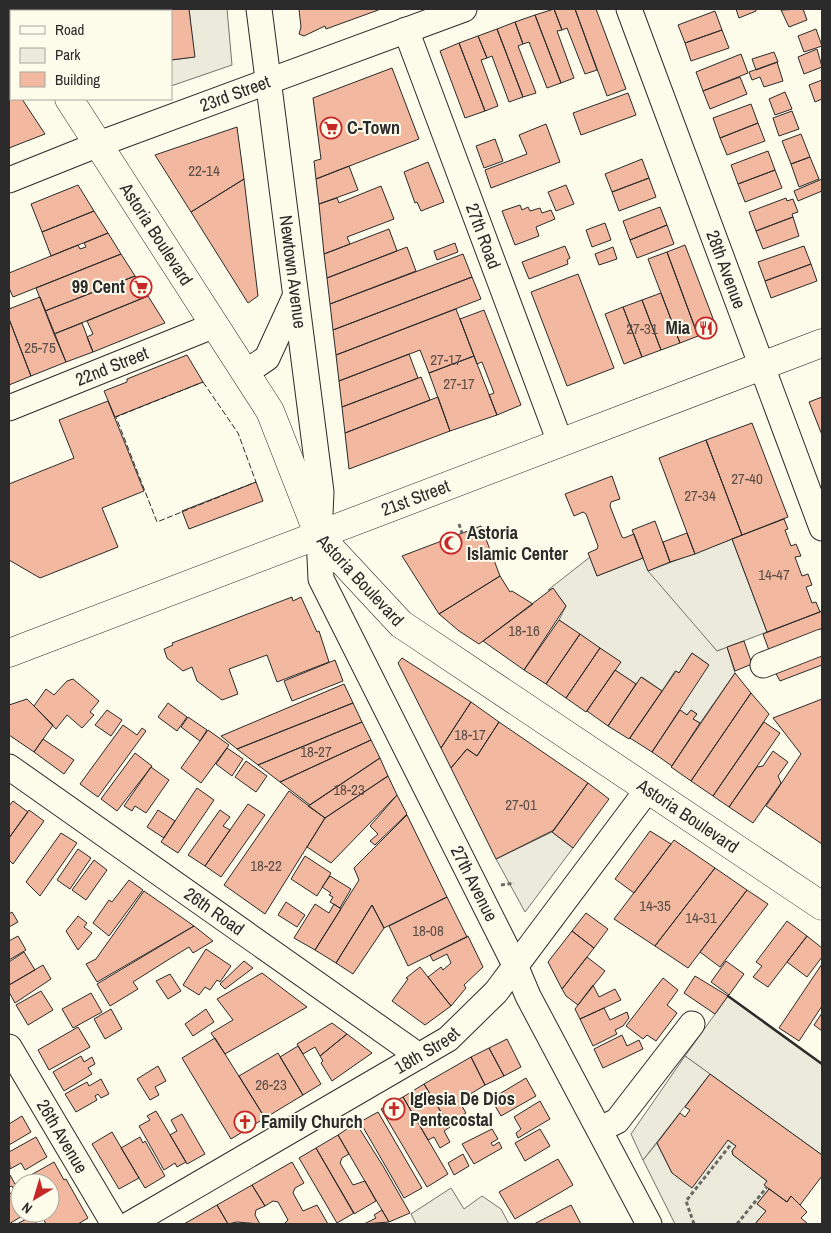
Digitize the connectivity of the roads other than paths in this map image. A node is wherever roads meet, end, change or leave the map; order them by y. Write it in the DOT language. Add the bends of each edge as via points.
graph roads {
  1 [pos="260,9"];
  2 [pos="464,9"];
  3 [pos="629,9"];
  4 [pos="406,30"];
  5 [pos="268,81"];
  6 [pos="70,100"];
  7 [pos="99,144"];
  8 [pos="9,180"];
  9 [pos="295,297"];
  10 [pos="215,325"];
  11 [pos="822,343"];
  12 [pos="762,366"];
  13 [pos="245,373"];
  14 [pos="9,408"];
  15 [pos="560,442"];
  16 [pos="822,528"];
  17 [pos="319,536"];
  18 [pos="822,642"];
  19 [pos="9,653"];
  20 [pos="763,665"];
  21 [pos="9,767"];
  22 [pos="648,789"];
  23 [pos="822,906"];
  24 [pos="515,965"];
  25 [pos="692,1024"];
  26 [pos="9,1047"];
  27 [pos="419,1056"];
  28 [pos="600,1129"];
  29 [pos="114,1224"];
  30 [pos="130,1224"];
  31 [pos="649,1224"];
  1 -- 5 [label="street, Newtown Avenue"];
  2 -- 4 [label="street, 23rd Street"];
  3 -- 12 [label="street, 28th Avenue"];
  4 -- 5 [label="street, 23rd Street"];
  4 -- 15 [label="street, 27th Road"];
  5 -- 7 [label="street, 23rd Street"];
  5 -- 9 [label="street, Newtown Avenue"];
  6 -- 7 [label="main road, Astoria Boulevard"];
  7 -- 8 [label="street, 23rd Street"];
  7 -- 10 [label="main road, Astoria Boulevard"];
  9 -- 13 [label="street" via="267,358"];
  9 -- 17 [label="street, Newtown Avenue" via="321,492"];
  10 -- 13 [label="main road, Astoria Boulevard"];
  10 -- 14 [label="street, 22nd Street"];
  11 -- 12 [label="main road, 21st Street"];
  12 -- 15 [label="main road, 21st Street"];
  12 -- 16 [label="street, 28th Avenue"];
  13 -- 17 [label="main road, Astoria Boulevard" via="270,411"];
  15 -- 17 [label="main road, 21st Street"];
  17 -- 19 [label="main road, 21st Street"];
  17 -- 22 [label="main road, Astoria Boulevard" via="401,624"];
  17 -- 24 [label="street, 27th Avenue" via="321,578"];
  18 -- 20 [label="street"];
  21 -- 27 [label="street, 26th Road"];
  22 -- 23 [label="main road, Astoria Boulevard"];
  22 -- 24 [label="street, 18th Street"];
  24 -- 27 [label="street, 18th Street" via="472,1018"];
  24 -- 28 [label="street, 27th Avenue" via="528,996"];
  25 -- 28 [label="street" via="617,1121"];
  26 -- 29 [label="street, 26th Avenue"];
  27 -- 30 [label="street, 18th Street"];
  28 -- 31 [label="street, 27th Avenue"];
}
